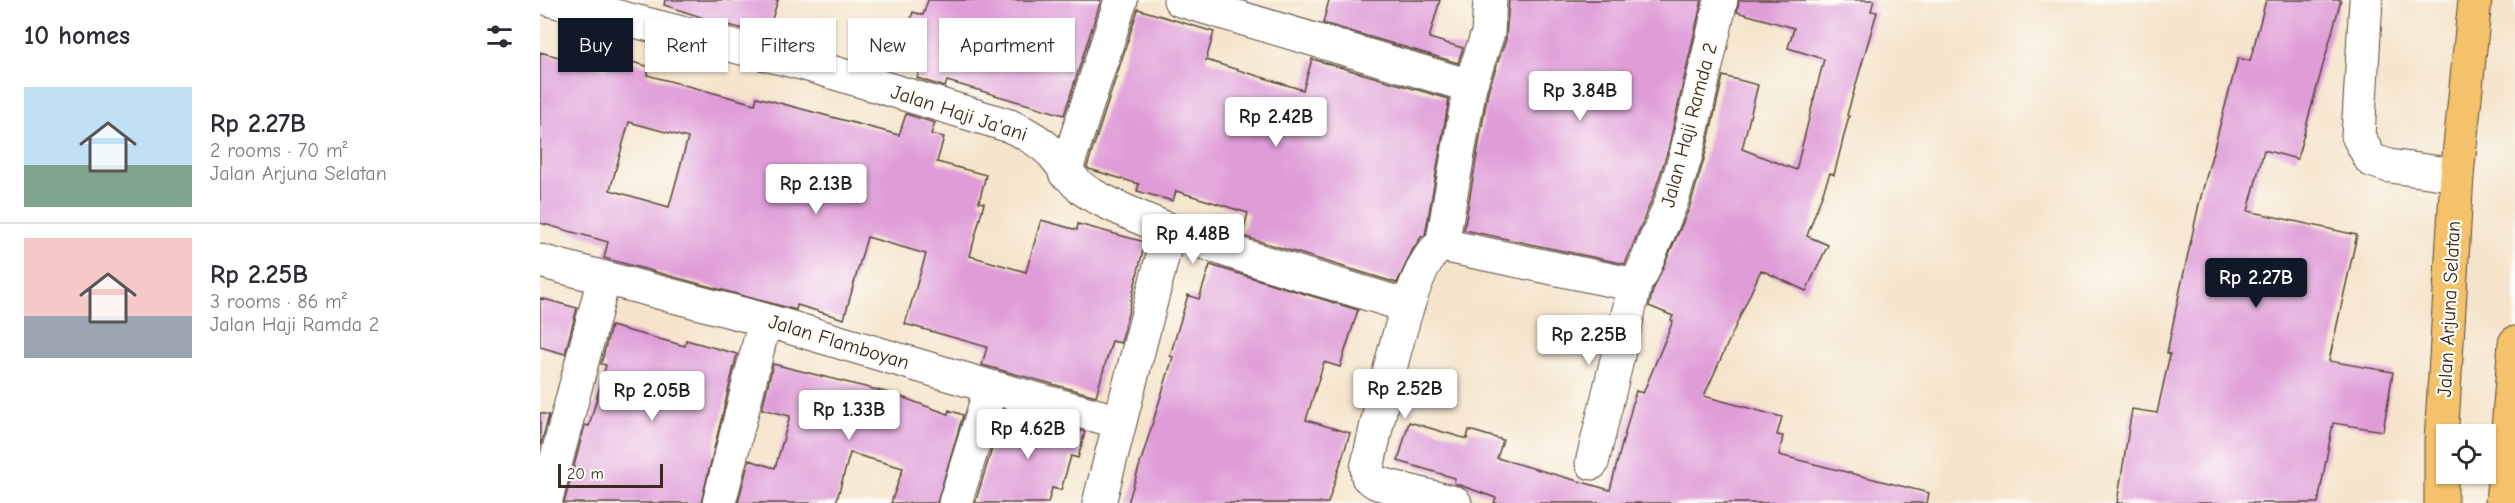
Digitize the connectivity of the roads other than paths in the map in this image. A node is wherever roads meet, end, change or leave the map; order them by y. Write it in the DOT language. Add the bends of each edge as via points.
graph roads {
  1 [pos="551,0"];
  2 [pos="1121,0"];
  3 [pos="1180,0"];
  4 [pos="1490,0"];
  5 [pos="1721,0"];
  6 [pos="2366,0"];
  7 [pos="2453,0"];
  8 [pos="2475,0"];
  9 [pos="1470,86"];
  10 [pos="2462,116"];
  11 [pos="1065,172"];
  12 [pos="2457,175"];
  13 [pos="1169,231"];
  14 [pos="1442,245"];
  15 [pos="540,261"];
  16 [pos="604,278"];
  17 [pos="1636,281"];
  18 [pos="1407,306"];
  19 [pos="765,320"];
  20 [pos="2515,344"];
  21 [pos="991,387"];
  22 [pos="1120,422"];
  23 [pos="1592,463"];
  24 [pos="545,503"];
  25 [pos="719,503"];
  26 [pos="955,503"];
  27 [pos="1099,503"];
  28 [pos="1455,503"];
  29 [pos="2441,503"];
  30 [pos="2502,503"];
  1 -- 11 [label="street, Jalan Haji Ja'ani" via="805,64 1010,126 1032,135 1053,154"];
  2 -- 11 [label="street"];
  3 -- 9 [label="street"];
  4 -- 9 [label="street" via="1488,33"];
  5 -- 17 [label="street, Jalan Haji Ramda 2" via="1686,154 1671,203"];
  6 -- 12 [label="street" via="2358,136 2371,160 2399,168"];
  7 -- 10 [label="main road, Jalan Arjuna Selatan"];
  8 -- 10 [label="main road, Jalan Arjuna Selatan"];
  9 -- 14 [label="street"];
  10 -- 12 [label="main road, Jalan Arjuna Selatan"];
  11 -- 13 [label="street, Jalan Haji Ja'ani" via="1081,189"];
  12 -- 29 [label="main road, Jalan Arjuna Selatan" via="2441,441"];
  13 -- 18 [label="street, Jalan Haji Ja'ani"];
  13 -- 22 [label="street"];
  14 -- 17 [label="street" via="1630,285"];
  14 -- 18 [label="street" via="1428,258"];
  15 -- 16 [label="street, Jalan Flamboyan"];
  16 -- 19 [label="street, Jalan Flamboyan"];
  16 -- 24 [label="street"];
  17 -- 23 [label="street, Jalan Haji Ramda 2"];
  18 -- 28 [label="street" via="1368,477 1377,483"];
  19 -- 21 [label="street, Jalan Flamboyan"];
  19 -- 25 [label="street"];
  20 -- 30 [label="main road"];
  21 -- 22 [label="street, Jalan Flamboyan"];
  21 -- 26 [label="street"];
  22 -- 27 [label="street"];
}
